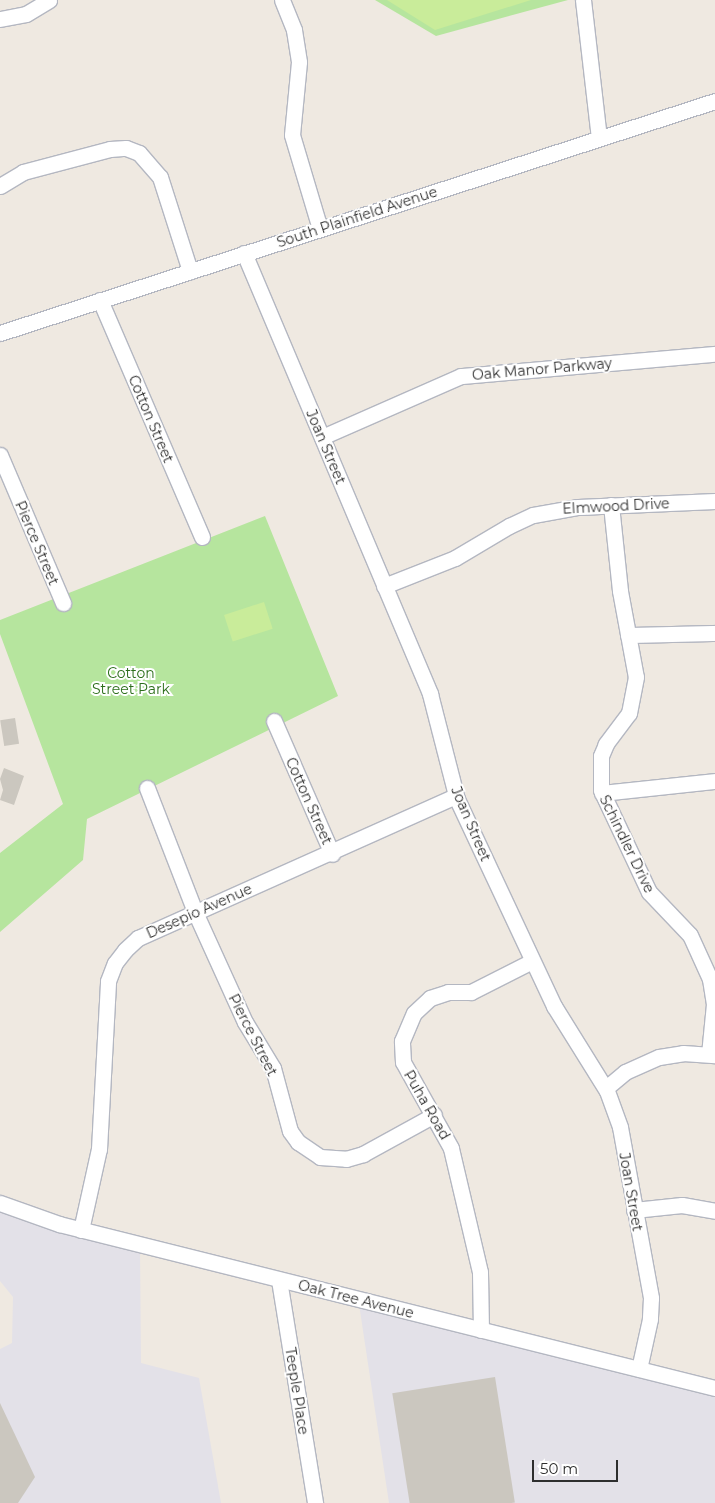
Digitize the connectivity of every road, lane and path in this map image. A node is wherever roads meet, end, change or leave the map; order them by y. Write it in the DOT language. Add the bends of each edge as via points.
graph roads {
  1 [pos="49,0"];
  2 [pos="282,0"];
  3 [pos="583,0"];
  4 [pos="0,19"];
  5 [pos="715,101"];
  6 [pos="599,138"];
  7 [pos="0,186"];
  8 [pos="320,229"];
  9 [pos="244,253"];
  10 [pos="190,271"];
  11 [pos="100,300"];
  12 [pos="0,332"];
  13 [pos="715,354"];
  14 [pos="322,436"];
  15 [pos="0,455"];
  16 [pos="715,501"];
  17 [pos="611,506"];
  18 [pos="202,537"];
  19 [pos="384,586"];
  20 [pos="63,603"];
  21 [pos="715,633"];
  22 [pos="628,635"];
  23 [pos="274,721"];
  24 [pos="715,781"];
  25 [pos="147,788"];
  26 [pos="602,793"];
  27 [pos="456,796"];
  28 [pos="332,854"];
  29 [pos="195,912"];
  30 [pos="532,960"];
  31 [pos="712,1054"];
  32 [pos="606,1088"];
  33 [pos="434,1115"];
  34 [pos="0,1203"];
  35 [pos="634,1210"];
  36 [pos="715,1211"];
  37 [pos="81,1230"];
  38 [pos="279,1280"];
  39 [pos="481,1330"];
  40 [pos="639,1369"];
  41 [pos="715,1388"];
  42 [pos="315,1503"];
  1 -- 4 [label="street" via="26,14"];
  2 -- 8 [label="street" via="294,30 299,62 292,135"];
  3 -- 6 [label="street"];
  5 -- 6 [label="street, South Plainfield Avenue"];
  6 -- 8 [label="street, South Plainfield Avenue"];
  7 -- 10 [label="street" via="23,172 110,149 139,153 160,176"];
  8 -- 9 [label="street, South Plainfield Avenue"];
  9 -- 10 [label="street, South Plainfield Avenue"];
  9 -- 14 [label="street, Joan Street"];
  10 -- 11 [label="street, South Plainfield Avenue"];
  11 -- 12 [label="street, South Plainfield Avenue"];
  11 -- 18 [label="street, Cotton Street"];
  13 -- 14 [label="street, Oak Manor Parkway" via="461,376"];
  14 -- 19 [label="street, Joan Street"];
  15 -- 20 [label="street, Pierce Street"];
  16 -- 17 [label="street, Elmwood Drive"];
  17 -- 19 [label="street, Elmwood Drive" via="578,507 533,515 455,558"];
  17 -- 22 [label="street, Schindler Drive"];
  19 -- 27 [label="street, Joan Street" via="430,694"];
  21 -- 22 [label="street"];
  22 -- 26 [label="street, Schindler Drive" via="636,692 629,713 601,756 599,776"];
  23 -- 28 [label="street, Cotton Street"];
  24 -- 26 [label="street"];
  25 -- 29 [label="street, Pierce Street"];
  26 -- 31 [label="street, Schindler Drive" via="648,892 690,935 710,979 714,1004"];
  27 -- 28 [label="street, Desepio Avenue"];
  27 -- 30 [label="street, Joan Street"];
  28 -- 29 [label="street, Desepio Avenue"];
  29 -- 33 [label="street, Pierce Street" via="245,1022 272,1068 290,1131 298,1142 320,1157 346,1159 363,1154"];
  29 -- 37 [label="street, Desepio Avenue" via="138,938 115,963 108,981 99,1149"];
  30 -- 32 [label="street, Joan Street" via="554,1006"];
  30 -- 33 [label="street, Puha Road" via="472,992 448,992 430,998 414,1013 402,1041 403,1062"];
  31 -- 32 [label="street" via="683,1053 659,1057 630,1069"];
  32 -- 35 [label="street, Joan Street" via="620,1127"];
  33 -- 39 [label="street, Puha Road" via="451,1148 474,1242 482,1288"];
  34 -- 37 [label="street, Oak Tree Avenue"];
  35 -- 36 [label="street" via="682,1205"];
  35 -- 40 [label="street, Joan Street" via="651,1298 650,1319"];
  37 -- 38 [label="street, Oak Tree Avenue"];
  38 -- 39 [label="street, Oak Tree Avenue"];
  38 -- 42 [label="street, Teeple Place"];
  39 -- 40 [label="street, Oak Tree Avenue"];
  40 -- 41 [label="street, Oak Tree Avenue"];
}
